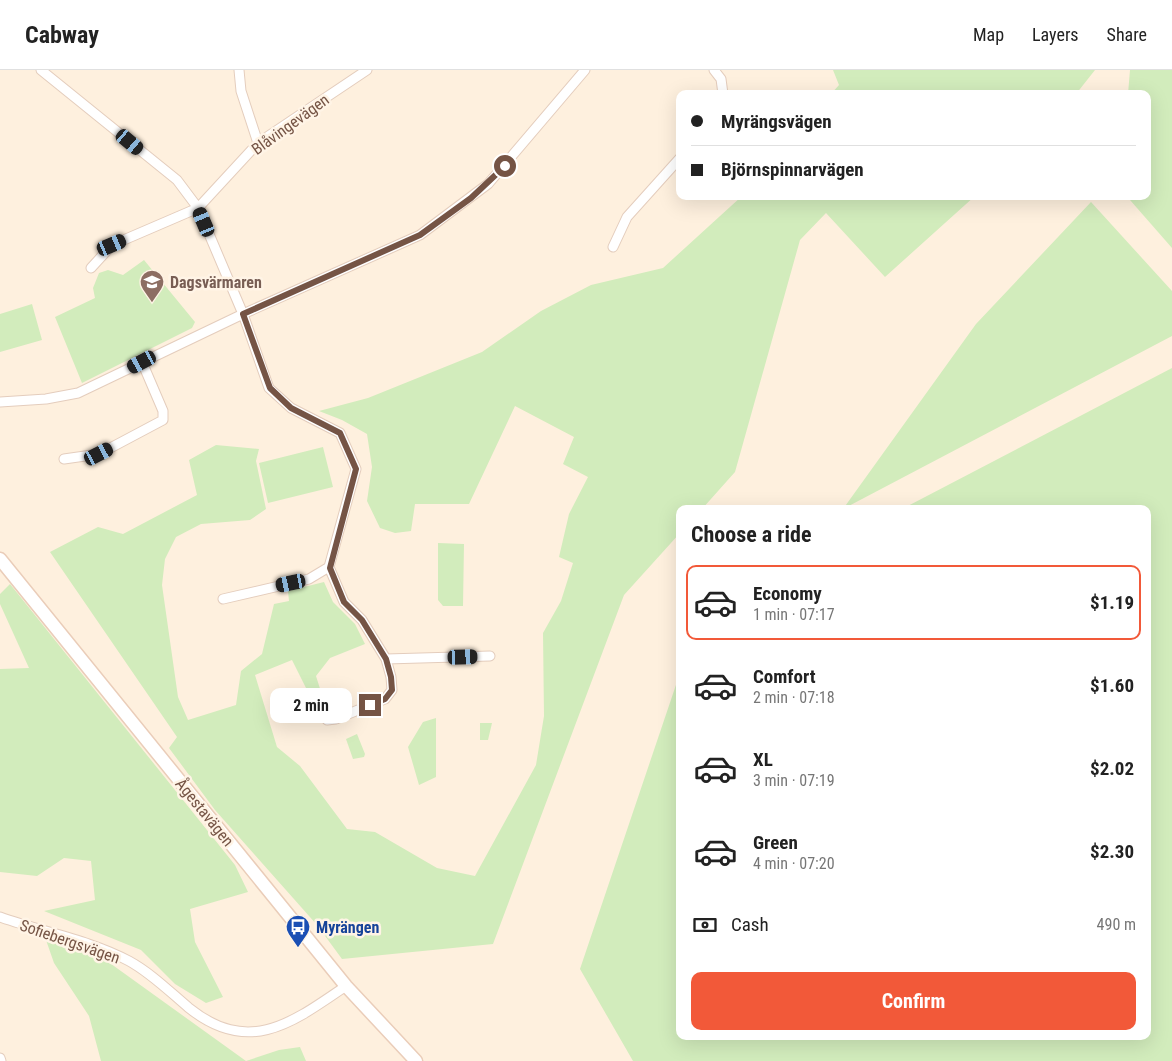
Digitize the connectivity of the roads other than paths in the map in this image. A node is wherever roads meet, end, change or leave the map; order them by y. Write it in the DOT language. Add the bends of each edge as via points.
graph roads {
  1 [pos="41,70"];
  2 [pos="239,70"];
  3 [pos="367,70"];
  4 [pos="585,70"];
  5 [pos="714,70"];
  6 [pos="722,90"];
  7 [pos="258,143"];
  8 [pos="676,162"];
  9 [pos="198,208"];
  10 [pos="613,247"];
  11 [pos="91,268"];
  12 [pos="243,314"];
  13 [pos="142,362"];
  14 [pos="0,402"];
  15 [pos="64,459"];
  16 [pos="0,559"];
  17 [pos="330,568"];
  18 [pos="223,599"];
  19 [pos="490,656"];
  20 [pos="386,659"];
  21 [pos="327,720"];
  22 [pos="0,917"];
  23 [pos="346,986"];
  24 [pos="416,1061"];
  1 -- 9 [label="street" via="177,180"];
  2 -- 7 [label="street" via="241,91"];
  3 -- 7 [label="street, Blåvingevägen"];
  4 -- 12 [label="street" via="488,184 420,235"];
  5 -- 6 [label="street" via="721,79"];
  7 -- 9 [label="street, Blåvingevägen"];
  8 -- 10 [label="street" via="627,217"];
  9 -- 11 [label="street" via="112,245"];
  9 -- 12 [label="street"];
  12 -- 13 [label="street"];
  12 -- 17 [label="street" via="270,388 291,408 340,433 356,469"];
  13 -- 14 [label="street" via="78,393"];
  13 -- 15 [label="street" via="163,411 163,420 99,454"];
  16 -- 23 [label="main road, Ågestavägen"];
  17 -- 18 [label="street" via="309,579"];
  17 -- 20 [label="street" via="344,602 362,620"];
  19 -- 20 [label="street"];
  20 -- 21 [label="street" via="392,690 385,699"];
  22 -- 23 [label="street, Sofiebergsvägen" via="112,952 138,966 207,1021 235,1033 270,1028 300,1018"];
  23 -- 24 [label="main road, Ågestavägen"];
}
